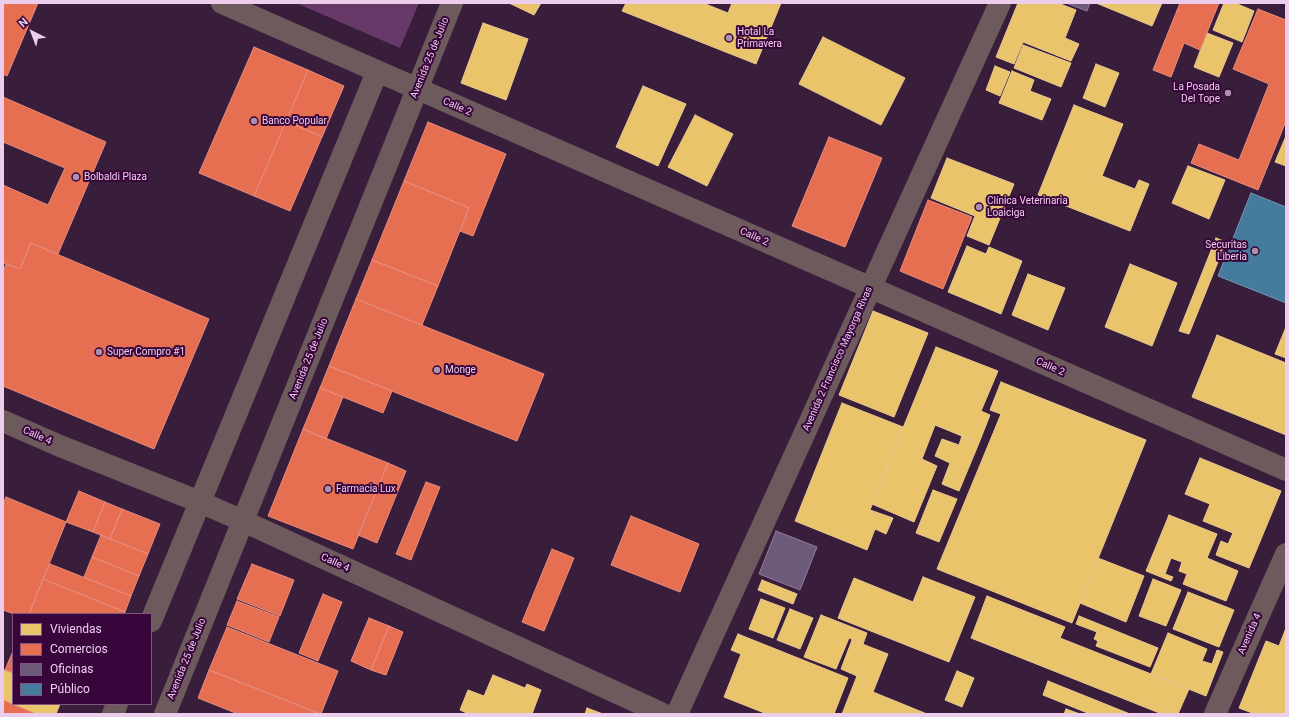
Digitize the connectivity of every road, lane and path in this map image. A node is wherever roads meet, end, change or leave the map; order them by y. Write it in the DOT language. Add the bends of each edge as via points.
graph roads {
  1 [pos="222,3"];
  2 [pos="452,3"];
  3 [pos="1000,3"];
  4 [pos="377,72"];
  5 [pos="418,89"];
  6 [pos="870,288"];
  7 [pos="3,421"];
  8 [pos="1286,470"];
  9 [pos="200,502"];
  10 [pos="243,521"];
  11 [pos="1286,554"];
  12 [pos="152,619"];
  13 [pos="165,714"];
  14 [pos="663,714"];
  15 [pos="677,714"];
  16 [pos="1215,714"];
  1 -- 4 [label="street, Calle 2"];
  2 -- 5 [label="street, Avenida 25 de Julio"];
  3 -- 6 [label="street, Avenida 2 Francisco Mayorga Rivas"];
  4 -- 5 [label="street, Calle 2"];
  4 -- 9 [label="street"];
  5 -- 6 [label="street, Calle 2"];
  5 -- 10 [label="street, Avenida 25 de Julio"];
  6 -- 8 [label="street, Calle 2"];
  6 -- 15 [label="street, Avenida 2 Francisco Mayorga Rivas"];
  7 -- 9 [label="street, Calle 4"];
  9 -- 10 [label="street, Calle 4"];
  9 -- 12 [label="street"];
  10 -- 13 [label="street, Avenida 25 de Julio"];
  10 -- 14 [label="street, Calle 4"];
  11 -- 16 [label="street, Avenida 4"];
}
